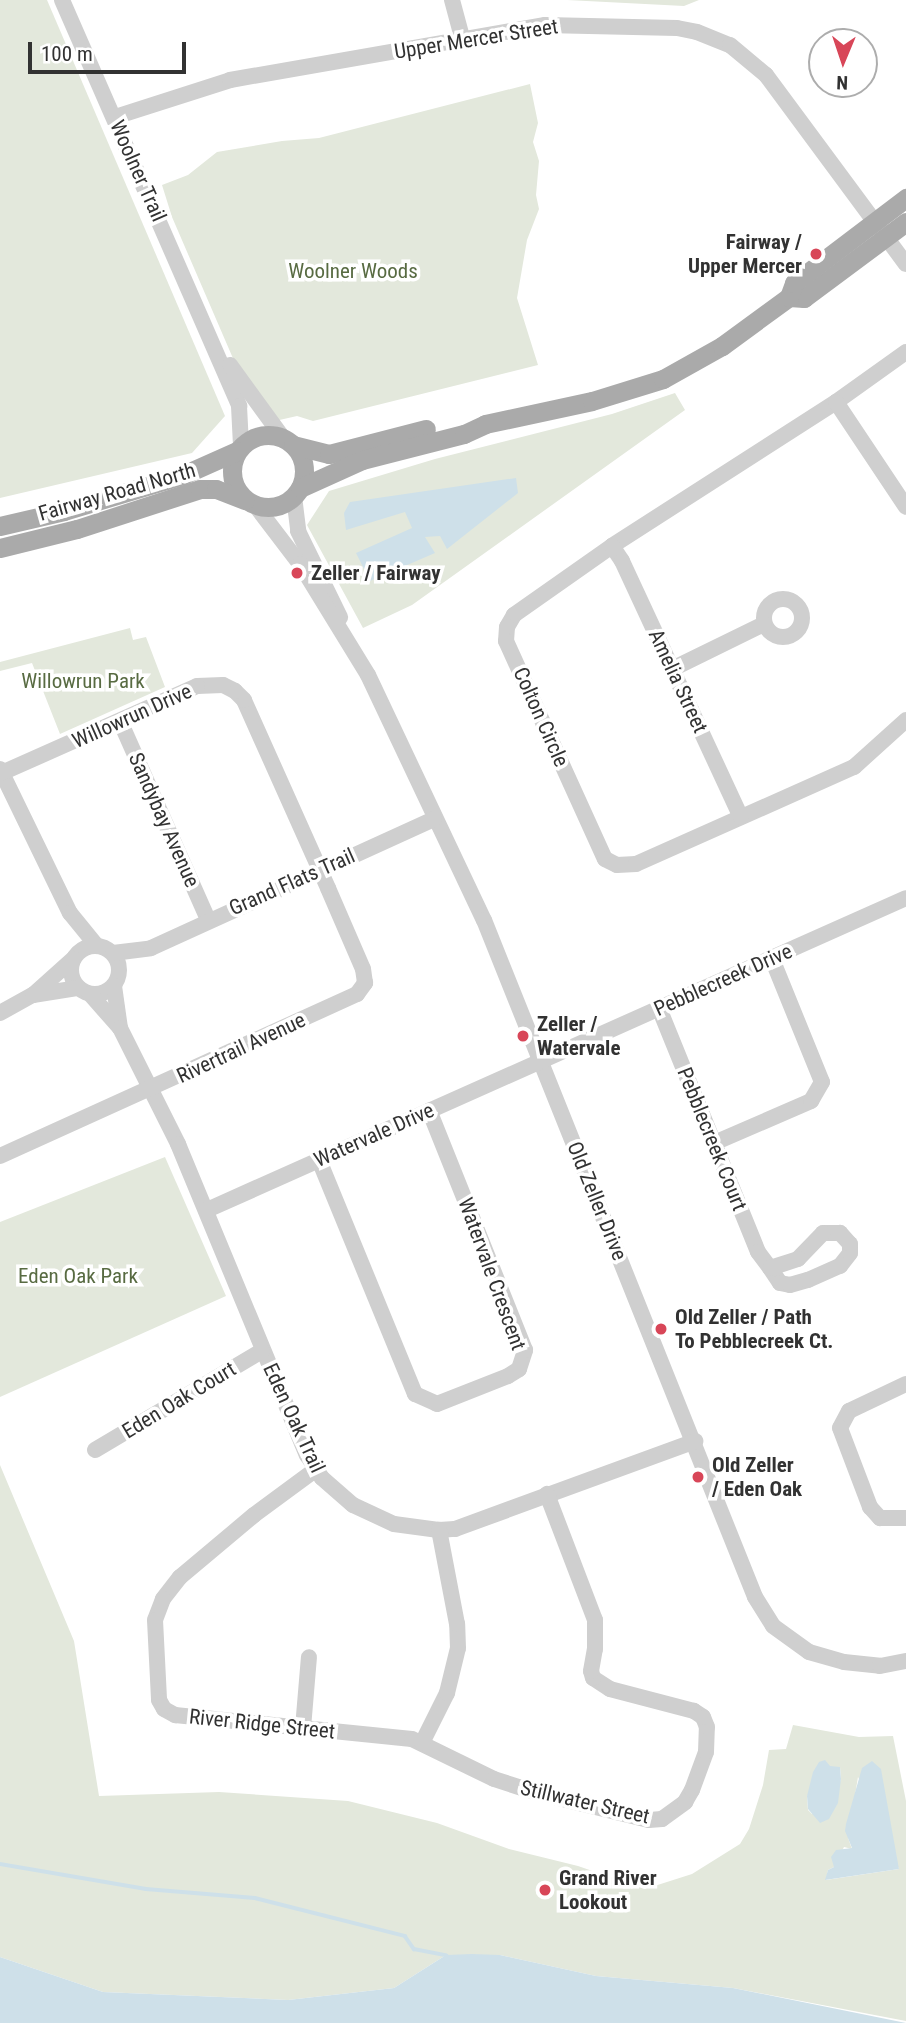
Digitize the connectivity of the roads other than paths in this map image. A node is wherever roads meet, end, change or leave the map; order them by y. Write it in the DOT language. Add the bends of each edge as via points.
graph roads {
  1 [pos="452,0"];
  2 [pos="66,1"];
  3 [pos="462,38"];
  4 [pos="114,117"];
  5 [pos="906,198"];
  6 [pos="906,222"];
  7 [pos="879,230"];
  8 [pos="906,264"];
  9 [pos="213,344"];
  10 [pos="906,352"];
  11 [pos="836,402"];
  12 [pos="485,424"];
  13 [pos="288,441"];
  14 [pos="239,449"];
  15 [pos="297,492"];
  16 [pos="250,502"];
  17 [pos="906,507"];
  18 [pos="0,526"];
  19 [pos="612,546"];
  20 [pos="0,548"];
  21 [pos="764,624"];
  22 [pos="353,649"];
  23 [pos="672,669"];
  24 [pos="906,720"];
  25 [pos="120,721"];
  26 [pos="1,771"];
  27 [pos="741,817"];
  28 [pos="433,819"];
  29 [pos="320,870"];
  30 [pos="906,899"];
  31 [pos="70,913"];
  32 [pos="208,920"];
  33 [pos="96,945"];
  34 [pos="151,948"];
  35 [pos="113,953"];
  36 [pos="75,956"];
  37 [pos="772,959"];
  38 [pos="116,982"];
  39 [pos="84,991"];
  40 [pos="33,995"];
  41 [pos="659,1008"];
  42 [pos="0,1013"];
  43 [pos="120,1028"];
  44 [pos="541,1060"];
  45 [pos="151,1089"];
  46 [pos="429,1110"];
  47 [pos="714,1143"];
  48 [pos="0,1156"];
  49 [pos="319,1160"];
  50 [pos="207,1210"];
  51 [pos="770,1268"];
  52 [pos="262,1351"];
  53 [pos="906,1384"];
  54 [pos="695,1441"];
  55 [pos="96,1450"];
  56 [pos="315,1470"];
  57 [pos="547,1494"];
  58 [pos="906,1518"];
  59 [pos="439,1530"];
  60 [pos="309,1657"];
  61 [pos="906,1661"];
  62 [pos="303,1728"];
  63 [pos="422,1743"];
  1 -- 3 [label="street"];
  2 -- 4 [label="street, Woolner Trail"];
  3 -- 4 [label="street, Upper Mercer Street" via="230,80"];
  3 -- 7 [label="street, Upper Mercer Street" via="584,24 677,28 716,38 744,54 766,75"];
  4 -- 9 [label="street, Woolner Trail"];
  5 -- 7 [label="main road"];
  6 -- 7 [label="main road"];
  7 -- 8 [label="street"];
  7 -- 12 [label="main road" via="794,283 789,297 722,346 663,379 592,401"];
  9 -- 13 [label="street, Woolner Trail"];
  9 -- 14 [label="street, Woolner Trail" via="239,406"];
  10 -- 11 [label="street, Colton Circle"];
  11 -- 17 [label="street"];
  11 -- 19 [label="street, Colton Circle"];
  12 -- 13 [label="main road" via="462,421 329,454"];
  12 -- 15 [label="main road" via="464,434 362,460"];
  13 -- 14 [label="main road" via="261,435"];
  13 -- 15 [label="main road" via="304,469"];
  14 -- 16 [label="main road" via="232,478"];
  14 -- 18 [label="main road, Fairway Road North" via="183,475"];
  15 -- 16 [label="main road" via="271,507"];
  15 -- 22 [label="street, Old Zeller Drive" via="298,531"];
  16 -- 20 [label="main road, Fairway Road North" via="216,489 200,489 77,529"];
  16 -- 22 [label="street, Old Zeller Drive" via="294,555"];
  19 -- 23 [label="street, Amelia Street"];
  19 -- 27 [label="street, Colton Circle" via="514,615 506,641 605,859 617,865 636,864"];
  21 -- 23 [label="street"];
  22 -- 28 [label="street, Old Zeller Drive"];
  23 -- 27 [label="street, Amelia Street"];
  24 -- 27 [label="street, Colton Circle" via="854,767"];
  25 -- 26 [label="street, Willowrun Drive"];
  25 -- 29 [label="street, Willowrun Drive" via="197,686 223,685 235,691 244,700"];
  25 -- 32 [label="street, Sandybay Avenue"];
  26 -- 31 [label="street"];
  28 -- 29 [label="street, Grand Flats Trail"];
  28 -- 44 [label="street, Old Zeller Drive" via="484,920"];
  29 -- 32 [label="street, Grand Flats Trail"];
  29 -- 45 [label="street, Rivertrail Avenue" via="363,969 365,983 357,994"];
  30 -- 37 [label="street, Pebblecreek Drive"];
  31 -- 33 [label="street"];
  31 -- 36 [label="street"];
  32 -- 34 [label="street, Grand Flats Trail"];
  33 -- 35 [label="street"];
  33 -- 36 [label="street"];
  34 -- 35 [label="street, Grand Flats Trail"];
  34 -- 38 [label="street, Grand Flats Trail"];
  35 -- 38 [label="street" via="119,965"];
  36 -- 39 [label="street" via="71,974"];
  36 -- 40 [label="street"];
  37 -- 41 [label="street, Pebblecreek Drive"];
  37 -- 47 [label="street" via="822,1082 811,1101"];
  38 -- 39 [label="street" via="99,994"];
  38 -- 43 [label="street, Eden Oak Trail"];
  39 -- 40 [label="street"];
  39 -- 43 [label="street, Eden Oak Trail"];
  40 -- 42 [label="street"];
  41 -- 44 [label="street, Pebblecreek Drive"];
  41 -- 47 [label="street, Pebblecreek Court"];
  43 -- 45 [label="street, Eden Oak Trail"];
  44 -- 46 [label="street, Watervale Drive"];
  44 -- 54 [label="street, Old Zeller Drive"];
  45 -- 48 [label="street, Rivertrail Avenue"];
  45 -- 50 [label="street, Eden Oak Trail"];
  46 -- 49 [label="street, Watervale Drive"];
  46 -- 49 [label="street, Watervale Crescent" via="525,1350 519,1369 508,1376 436,1404 415,1394"];
  47 -- 51 [label="street, Pebblecreek Court" via="758,1252"];
  49 -- 50 [label="street, Watervale Drive"];
  50 -- 52 [label="street, Eden Oak Trail"];
  51 -- 51 [label="street, Pebblecreek Court" via="780,1283 808,1280 846,1261 848,1239 840,1233 824,1233 798,1259"];
  52 -- 55 [label="street, Eden Oak Court"];
  52 -- 56 [label="street, Eden Oak Trail"];
  53 -- 58 [label="street" via="849,1411 840,1428 870,1507 880,1518"];
  54 -- 57 [label="street, Eden Oak Trail"];
  54 -- 61 [label="street, Old Zeller Drive" via="755,1597 773,1626 809,1652 844,1662 880,1666"];
  56 -- 59 [label="street, Eden Oak Trail" via="353,1505 372,1515 394,1524"];
  56 -- 62 [label="street, River Ridge Street" via="180,1577 163,1598 155,1620 159,1700 164,1709 175,1715"];
  57 -- 59 [label="street, Eden Oak Trail" via="455,1529"];
  57 -- 63 [label="street, Stillwater Street" via="595,1620 593,1678 610,1689 683,1706 703,1717 706,1752 692,1790 672,1813 649,1820 494,1779"];
  59 -- 63 [label="street" via="458,1648 447,1693"];
  60 -- 62 [label="street"];
  62 -- 63 [label="street, River Ridge Street"];
}
